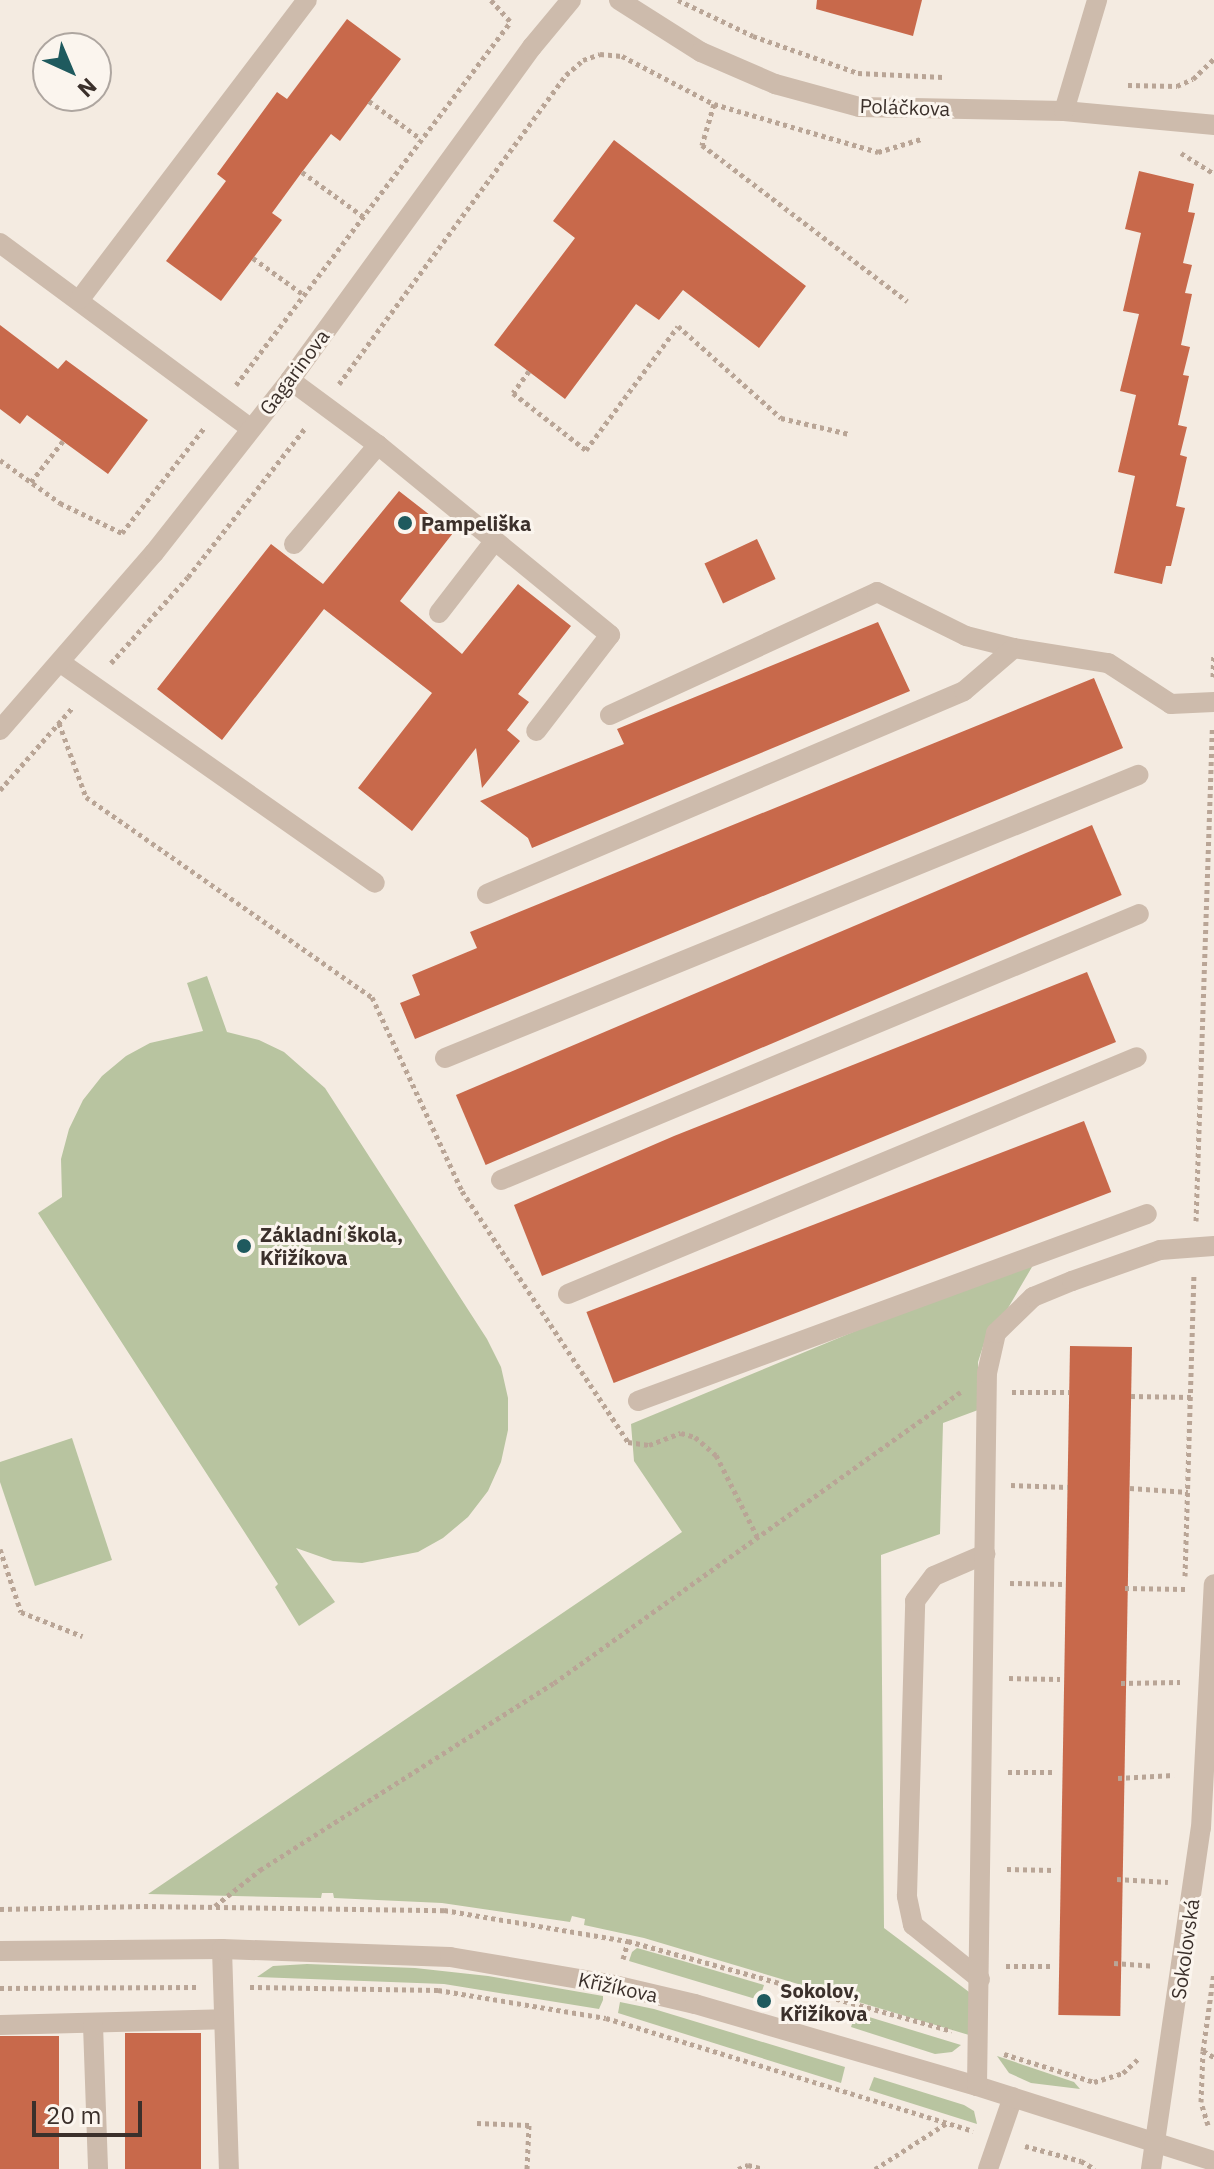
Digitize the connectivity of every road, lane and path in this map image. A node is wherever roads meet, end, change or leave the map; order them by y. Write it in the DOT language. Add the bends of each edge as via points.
graph roads {
  1 [pos="307,0"];
  2 [pos="571,0"];
  3 [pos="619,0"];
  4 [pos="678,0"];
  5 [pos="1097,0"];
  6 [pos="511,22"];
  7 [pos="1214,59"];
  8 [pos="566,75"];
  9 [pos="1073,75"];
  10 [pos="952,77"];
  11 [pos="369,101"];
  12 [pos="714,104"];
  13 [pos="1064,111"];
  14 [pos="1214,125"];
  15 [pos="421,139"];
  16 [pos="302,172"];
  17 [pos="364,217"];
  18 [pos="0,243"];
  19 [pos="253,258"];
  20 [pos="304,295"];
  21 [pos="80,299"];
  22 [pos="907,301"];
  23 [pos="529,371"];
  24 [pos="290,380"];
  25 [pos="324,405"];
  26 [pos="220,406"];
  27 [pos="251,429"];
  28 [pos="849,434"];
  29 [pos="63,441"];
  30 [pos="378,445"];
  31 [pos="0,460"];
  32 [pos="31,482"];
  33 [pos="122,533"];
  34 [pos="493,543"];
  35 [pos="294,544"];
  36 [pos="154,553"];
  37 [pos="188,577"];
  38 [pos="439,613"];
  39 [pos="1014,648"];
  40 [pos="1214,654"];
  41 [pos="61,663"];
  42 [pos="92,684"];
  43 [pos="1213,702"];
  44 [pos="610,715"];
  45 [pos="59,723"];
  46 [pos="0,730"];
  47 [pos="536,731"];
  48 [pos="1138,775"];
  49 [pos="0,790"];
  50 [pos="375,883"];
  51 [pos="487,894"];
  52 [pos="1139,914"];
  53 [pos="1137,1057"];
  54 [pos="445,1058"];
  55 [pos="501,1180"];
  56 [pos="1147,1214"];
  57 [pos="1204,1246"];
  58 [pos="568,1294"];
  59 [pos="987,1382"];
  60 [pos="1069,1392"];
  61 [pos="1131,1396"];
  62 [pos="1191,1397"];
  63 [pos="638,1401"];
  64 [pos="986,1483"];
  65 [pos="1068,1487"];
  66 [pos="1130,1488"];
  67 [pos="1188,1492"];
  68 [pos="757,1536"];
  69 [pos="0,1549"];
  70 [pos="985,1554"];
  71 [pos="985,1582"];
  72 [pos="1063,1584"];
  73 [pos="1214,1584"];
  74 [pos="1125,1588"];
  75 [pos="1185,1589"];
  76 [pos="1184,1605"];
  77 [pos="82,1636"];
  78 [pos="1181,1666"];
  79 [pos="984,1678"];
  80 [pos="1060,1679"];
  81 [pos="1180,1682"];
  82 [pos="1121,1683"];
  83 [pos="1179,1697"];
  84 [pos="1175,1760"];
  85 [pos="1056,1772"];
  86 [pos="983,1773"];
  87 [pos="1174,1775"];
  88 [pos="1118,1778"];
  89 [pos="1173,1791"];
  90 [pos="1168,1866"];
  91 [pos="982,1868"];
  92 [pos="1055,1870"];
  93 [pos="1166,1896"];
  94 [pos="214,1907"];
  95 [pos="0,1909"];
  96 [pos="222,1949"];
  97 [pos="0,1951"];
  98 [pos="1114,1963"];
  99 [pos="1052,1966"];
  100 [pos="980,1972"];
  101 [pos="1214,1972"];
  102 [pos="1157,1980"];
  103 [pos="223,1987"];
  104 [pos="0,1988"];
  105 [pos="223,2019"];
  106 [pos="0,2025"];
  107 [pos="93,2025"];
  108 [pos="1210,2025"];
  109 [pos="980,2039"];
  110 [pos="1146,2046"];
  111 [pos="1203,2051"];
  112 [pos="1214,2057"];
  113 [pos="977,2086"];
  114 [pos="1013,2097"];
  115 [pos="477,2123"];
  116 [pos="947,2123"];
  117 [pos="1208,2125"];
  118 [pos="998,2138"];
  119 [pos="1158,2144"];
  120 [pos="1214,2161"];
  121 [pos="98,2169"];
  122 [pos="229,2169"];
  123 [pos="527,2169"];
  124 [pos="738,2169"];
  125 [pos="764,2169"];
  126 [pos="875,2169"];
  127 [pos="988,2169"];
  128 [pos="1095,2169"];
  129 [pos="1151,2169"];
  1 -- 21 [label="street"];
  2 -- 24 [label="street, Gagarinova"];
  3 -- 13 [label="street, Poláčkova" via="701,52 775,84 859,107"];
  4 -- 10 [label="path" via="753,36 858,73"];
  5 -- 9 [label="street"];
  6 -- 15 [label="path"];
  7 -- 9 [label="path" via="1177,86 1101,83 1093,76"];
  8 -- 25 [label="path"];
  9 -- 13 [label="street"];
  11 -- 15 [label="path"];
  12 -- 22 [label="path" via="702,145"];
  13 -- 14 [label="street, Poláčkova"];
  15 -- 17 [label="path"];
  16 -- 17 [label="path"];
  17 -- 20 [label="path"];
  18 -- 21 [label="street"];
  19 -- 20 [label="path"];
  20 -- 26 [label="path"];
  21 -- 26 [label="street"];
  23 -- 28 [label="path" via="513,393 586,450 678,326 781,418"];
  24 -- 25 [label="street"];
  24 -- 27 [label="street, Gagarinova"];
  25 -- 30 [label="street"];
  25 -- 37 [label="path"];
  26 -- 27 [label="street"];
  26 -- 33 [label="path"];
  27 -- 36 [label="street, Gagarinova"];
  29 -- 32 [label="path"];
  30 -- 34 [label="street"];
  30 -- 35 [label="street"];
  31 -- 32 [label="path"];
  32 -- 33 [label="path" via="60,503"];
  33 -- 36 [label="path"];
  34 -- 38 [label="street"];
  34 -- 47 [label="street" via="610,635"];
  36 -- 37 [label="path"];
  36 -- 41 [label="street, Gagarinova"];
  37 -- 42 [label="path"];
  39 -- 43 [label="street" via="1108,663 1171,704"];
  39 -- 44 [label="street" via="966,636 877,592"];
  39 -- 51 [label="street" via="964,691"];
  40 -- 43 [label="path"];
  41 -- 42 [label="street"];
  41 -- 46 [label="street, Gagarinova"];
  42 -- 45 [label="path"];
  42 -- 50 [label="street"];
  43 -- 57 [label="path" via="1202,1120"];
  45 -- 49 [label="path"];
  45 -- 68 [label="path" via="86,797 372,997 462,1191 628,1442 649,1445 681,1433 695,1437 716,1455"];
  48 -- 54 [label="street"];
  52 -- 55 [label="street"];
  53 -- 58 [label="street"];
  56 -- 63 [label="street"];
  57 -- 59 [label="street" via="1160,1250 1033,1297 996,1333"];
  57 -- 62 [label="path"];
  59 -- 60 [label="path"];
  59 -- 64 [label="street"];
  59 -- 68 [label="path"];
  61 -- 62 [label="path"];
  62 -- 67 [label="path"];
  64 -- 65 [label="path"];
  64 -- 70 [label="street"];
  66 -- 67 [label="path"];
  67 -- 75 [label="path"];
  68 -- 94 [label="path" via="554,1683 260,1870"];
  69 -- 77 [label="path" via="21,1612"];
  70 -- 71 [label="street"];
  70 -- 100 [label="street" via="934,1576 915,1601 907,1896 913,1925"];
  71 -- 72 [label="path"];
  71 -- 79 [label="street"];
  73 -- 119 [label="street, Sokolovská" via="1201,1828"];
  74 -- 75 [label="path"];
  75 -- 76 [label="path"];
  78 -- 81 [label="path"];
  79 -- 80 [label="path"];
  79 -- 86 [label="street"];
  81 -- 82 [label="path"];
  81 -- 83 [label="path"];
  84 -- 87 [label="path"];
  85 -- 86 [label="path"];
  86 -- 91 [label="street"];
  87 -- 88 [label="path"];
  87 -- 89 [label="path"];
  90 -- 93 [label="path"];
  91 -- 92 [label="path"];
  91 -- 100 [label="street"];
  94 -- 95 [label="path"];
  94 -- 109 [label="path" via="444,1910 628,1941"];
  96 -- 97 [label="street, Křižíkova"];
  96 -- 103 [label="street"];
  96 -- 113 [label="street, Křižíkova" via="450,1957 614,1985"];
  98 -- 102 [label="path" via="1159,1966"];
  99 -- 100 [label="path"];
  100 -- 109 [label="street"];
  101 -- 108 [label="path"];
  103 -- 104 [label="path"];
  103 -- 105 [label="street"];
  103 -- 116 [label="path" via="438,1990 606,2018"];
  105 -- 107 [label="street"];
  105 -- 122 [label="street"];
  106 -- 107 [label="street"];
  107 -- 121 [label="street"];
  108 -- 111 [label="path"];
  109 -- 110 [label="path" via="998,2053 1094,2082 1123,2073"];
  109 -- 113 [label="street"];
  111 -- 112 [label="path"];
  111 -- 117 [label="path" via="1201,2102"];
  113 -- 114 [label="street, Křižíkova"];
  114 -- 118 [label="street"];
  114 -- 119 [label="street, Křižíkova"];
  115 -- 123 [label="path" via="529,2125"];
  116 -- 118 [label="path"];
  116 -- 126 [label="path"];
  118 -- 127 [label="street"];
  118 -- 128 [label="path"];
  119 -- 120 [label="street, Křižíkova"];
  119 -- 129 [label="street, Sokolovská"];
  124 -- 125 [label="path"];
}
